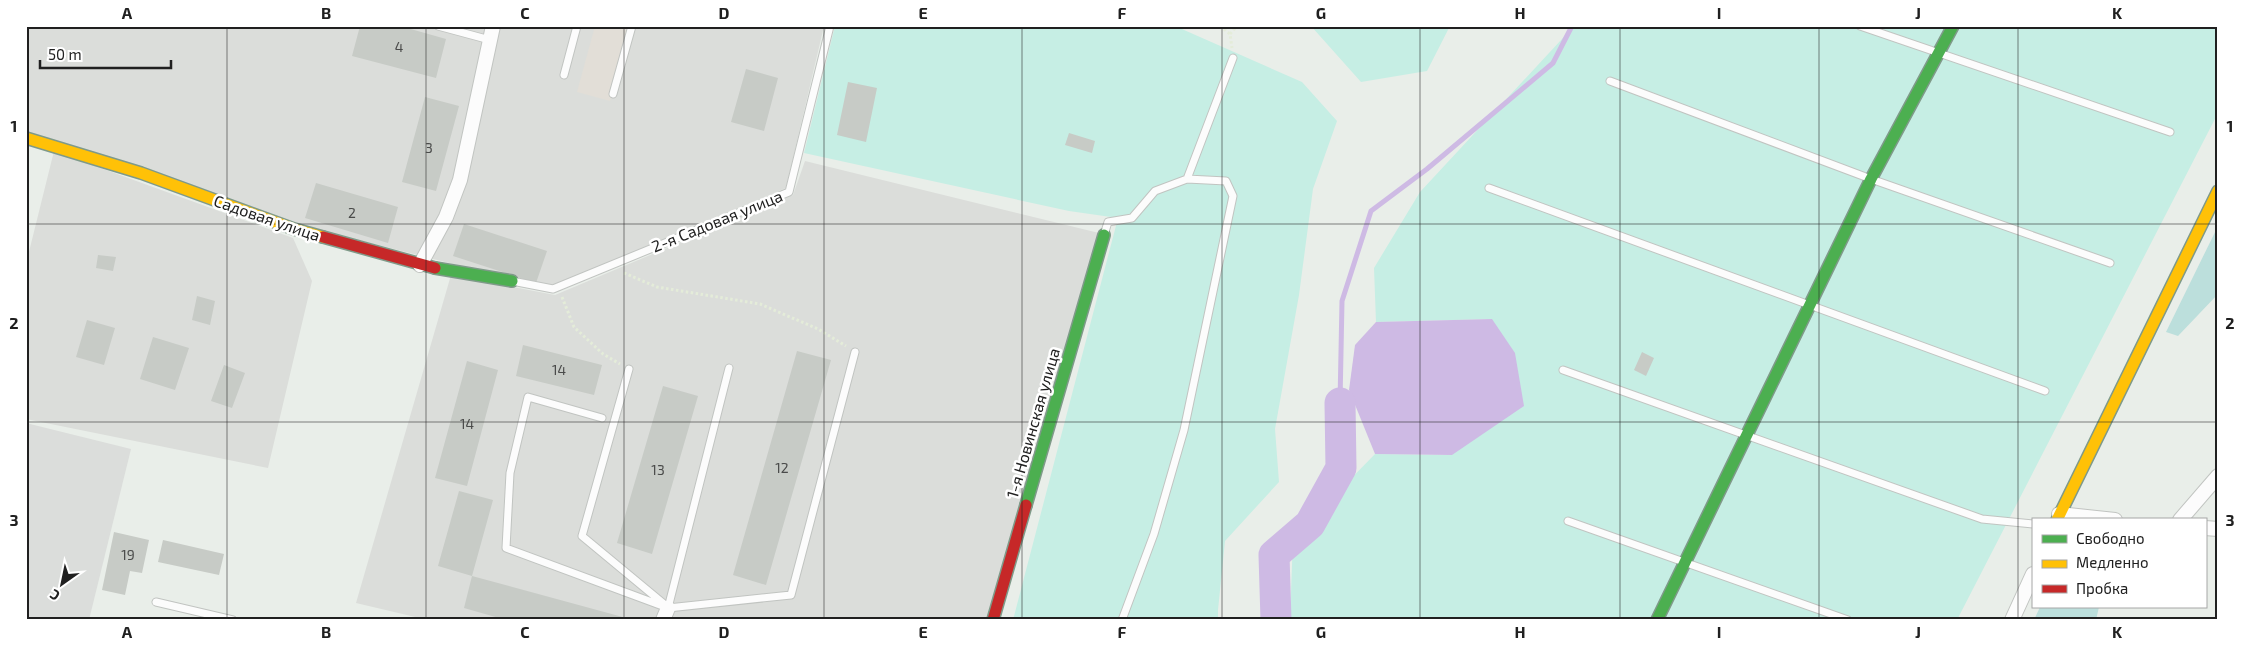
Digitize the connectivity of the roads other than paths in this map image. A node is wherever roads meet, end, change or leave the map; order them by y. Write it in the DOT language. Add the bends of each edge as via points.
graph roads {
  1 [pos="438,26"];
  2 [pos="577,26"];
  3 [pos="632,26"];
  4 [pos="830,26"];
  5 [pos="1860,26"];
  6 [pos="1953,26"];
  7 [pos="491,33"];
  8 [pos="1938,54"];
  9 [pos="1233,58"];
  10 [pos="564,75"];
  11 [pos="1610,81"];
  12 [pos="614,94"];
  13 [pos="2170,132"];
  14 [pos="26,138"];
  15 [pos="1187,178"];
  16 [pos="1871,179"];
  17 [pos="1489,188"];
  18 [pos="2218,190"];
  19 [pos="1104,235"];
  20 [pos="2110,263"];
  21 [pos="420,265"];
  22 [pos="512,281"];
  23 [pos="1810,305"];
  24 [pos="855,352"];
  25 [pos="729,368"];
  26 [pos="629,369"];
  27 [pos="1563,370"];
  28 [pos="2045,391"];
  29 [pos="602,418"];
  30 [pos="1747,435"];
  31 [pos="2218,476"];
  32 [pos="2058,517"];
  33 [pos="2077,518"];
  34 [pos="2182,518"];
  35 [pos="1568,521"];
  36 [pos="2032,524"];
  37 [pos="1685,562"];
  38 [pos="2032,576"];
  39 [pos="156,602"];
  40 [pos="666,614"];
  41 [pos="233,620"];
  42 [pos="993,620"];
  43 [pos="1122,620"];
  44 [pos="1657,620"];
  45 [pos="1848,620"];
  46 [pos="2012,620"];
  1 -- 7 [label="lane"];
  2 -- 10 [label="lane"];
  3 -- 12 [label="lane"];
  4 -- 22 [label="lane, 2-я Садовая улица" via="789,192 553,289"];
  5 -- 8 [label="lane"];
  6 -- 8 [label="street"];
  7 -- 21 [label="street" via="460,180 446,217"];
  8 -- 13 [label="lane"];
  8 -- 16 [label="street"];
  9 -- 15 [label="lane"];
  11 -- 16 [label="lane"];
  14 -- 21 [label="street, Садовая улица" via="141,173 294,230"];
  15 -- 19 [label="lane" via="1155,191 1132,218 1108,222"];
  15 -- 43 [label="lane" via="1226,181 1234,196 1184,430 1154,534"];
  16 -- 20 [label="lane"];
  16 -- 23 [label="street"];
  17 -- 23 [label="lane"];
  18 -- 32 [label="street"];
  19 -- 42 [label="street, 1-я Новинская улица"];
  21 -- 22 [label="street, Садовая улица"];
  23 -- 28 [label="lane"];
  23 -- 30 [label="street"];
  24 -- 40 [label="lane" via="791,595"];
  25 -- 40 [label="lane"];
  26 -- 40 [label="lane" via="582,536"];
  27 -- 30 [label="lane"];
  29 -- 40 [label="lane" via="528,397 510,473 506,548"];
  30 -- 36 [label="lane" via="1982,519"];
  30 -- 37 [label="street"];
  31 -- 34 [label="street"];
  32 -- 33 [label="street"];
  35 -- 37 [label="lane"];
  37 -- 44 [label="street"];
  37 -- 45 [label="lane"];
  38 -- 46 [label="street"];
  39 -- 41 [label="lane"];
}
